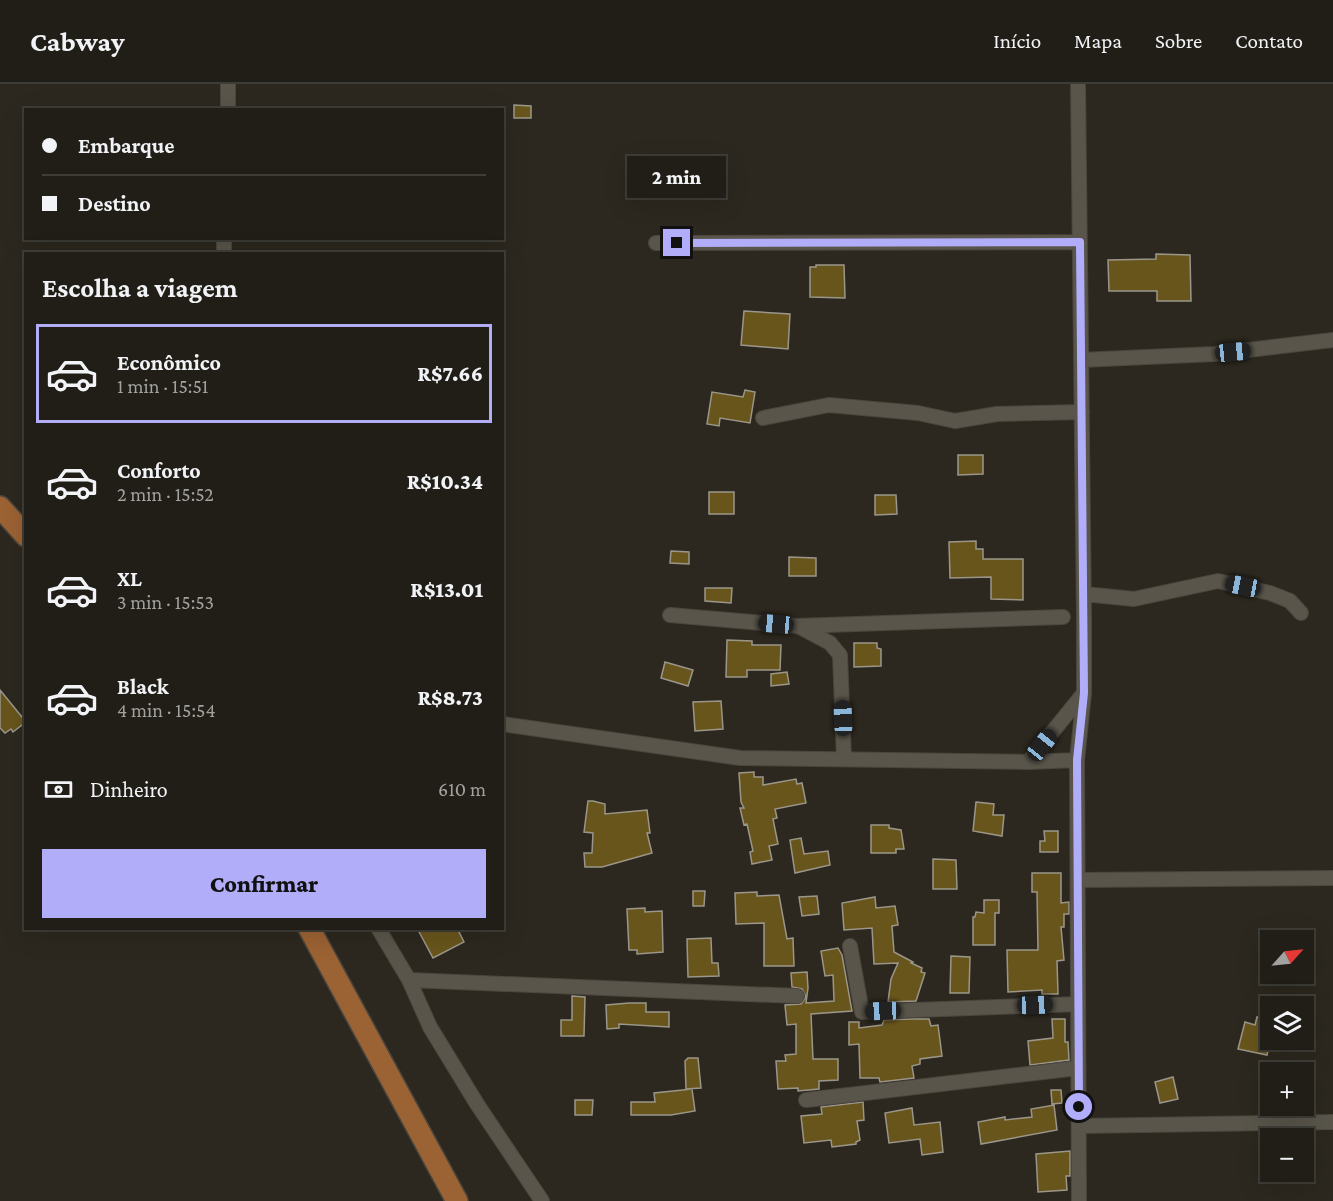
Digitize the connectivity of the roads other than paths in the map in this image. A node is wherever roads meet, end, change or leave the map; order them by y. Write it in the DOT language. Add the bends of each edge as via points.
graph roads {
  1 [pos="228,84"];
  2 [pos="1078,84"];
  3 [pos="228,108"];
  4 [pos="1080,242"];
  5 [pos="656,243"];
  6 [pos="1333,340"];
  7 [pos="1081,360"];
  8 [pos="1082,412"];
  9 [pos="763,418"];
  10 [pos="0,507"];
  11 [pos="24,534"];
  12 [pos="1084,594"];
  13 [pos="1301,613"];
  14 [pos="670,615"];
  15 [pos="1063,617"];
  16 [pos="797,626"];
  17 [pos="1084,693"];
  18 [pos="504,724"];
  19 [pos="844,759"];
  20 [pos="1077,760"];
  21 [pos="1028,762"];
  22 [pos="1333,878"];
  23 [pos="1078,880"];
  24 [pos="310,930"];
  25 [pos="379,930"];
  26 [pos="850,946"];
  27 [pos="409,980"];
  28 [pos="797,996"];
  29 [pos="1078,1004"];
  30 [pos="1078,1068"];
  31 [pos="806,1100"];
  32 [pos="1333,1122"];
  33 [pos="1079,1126"];
  34 [pos="457,1201"];
  35 [pos="542,1201"];
  36 [pos="1079,1201"];
  1 -- 3 [label="street"];
  2 -- 4 [label="street"];
  4 -- 5 [label="street"];
  4 -- 7 [label="street"];
  6 -- 7 [label="street" via="1214,354"];
  7 -- 8 [label="street"];
  8 -- 9 [label="street" via="997,414 955,421 918,412 829,405"];
  8 -- 12 [label="street"];
  10 -- 11 [label="main road"];
  12 -- 13 [label="street" via="1134,599 1218,581 1270,593 1290,602"];
  12 -- 17 [label="street"];
  14 -- 16 [label="street"];
  15 -- 16 [label="street"];
  16 -- 19 [label="street" via="830,643 840,655"];
  17 -- 20 [label="street"];
  17 -- 21 [label="street"];
  18 -- 19 [label="street" via="740,758"];
  19 -- 21 [label="street"];
  20 -- 21 [label="street"];
  20 -- 23 [label="street"];
  22 -- 23 [label="street"];
  23 -- 29 [label="street"];
  24 -- 34 [label="main road"];
  25 -- 27 [label="street"];
  26 -- 29 [label="street" via="862,1012"];
  27 -- 28 [label="street"];
  27 -- 35 [label="street" via="430,1027"];
  29 -- 30 [label="street"];
  30 -- 31 [label="street"];
  30 -- 33 [label="street"];
  32 -- 33 [label="street"];
  33 -- 36 [label="street"];
}
